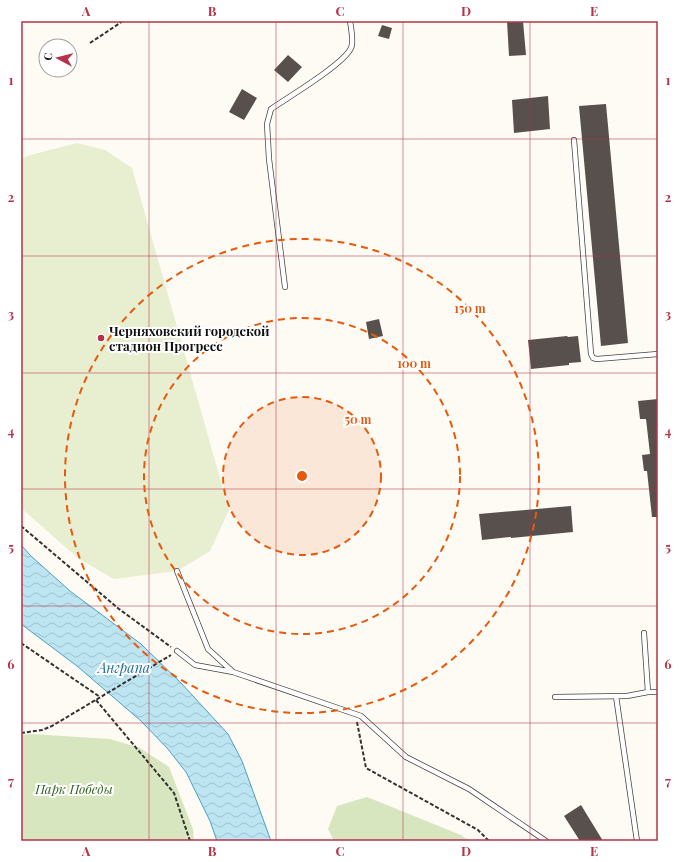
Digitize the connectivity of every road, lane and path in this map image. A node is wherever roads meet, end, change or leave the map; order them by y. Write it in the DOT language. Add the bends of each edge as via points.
graph roads {
  1 [pos="123,21"];
  2 [pos="350,21"];
  3 [pos="90,43"];
  4 [pos="574,140"];
  5 [pos="285,287"];
  6 [pos="658,354"];
  7 [pos="21,526"];
  8 [pos="177,571"];
  9 [pos="644,634"];
  10 [pos="21,643"];
  11 [pos="177,651"];
  12 [pos="233,672"];
  13 [pos="648,692"];
  14 [pos="658,692"];
  15 [pos="616,696"];
  16 [pos="100,697"];
  17 [pos="555,697"];
  18 [pos="96,700"];
  19 [pos="356,714"];
  20 [pos="21,733"];
  21 [pos="190,841"];
  22 [pos="489,841"];
  23 [pos="546,841"];
  24 [pos="637,841"];
  1 -- 3 [label="path"];
  2 -- 5 [label="lane" via="352,47 347,56 271,109 267,124"];
  4 -- 6 [label="lane" via="591,354 597,359"];
  7 -- 11 [label="path" via="119,609"];
  8 -- 12 [label="lane" via="208,649"];
  9 -- 13 [label="lane"];
  10 -- 16 [label="path"];
  11 -- 12 [label="lane" via="195,665"];
  11 -- 16 [label="path"];
  12 -- 19 [label="lane"];
  13 -- 14 [label="lane"];
  13 -- 15 [label="lane"];
  15 -- 17 [label="lane"];
  15 -- 24 [label="lane"];
  16 -- 18 [label="path"];
  18 -- 20 [label="path" via="42,730"];
  18 -- 21 [label="path" via="174,793"];
  19 -- 22 [label="path" via="366,768 478,830"];
  19 -- 23 [label="lane" via="406,756 469,788"];
}
